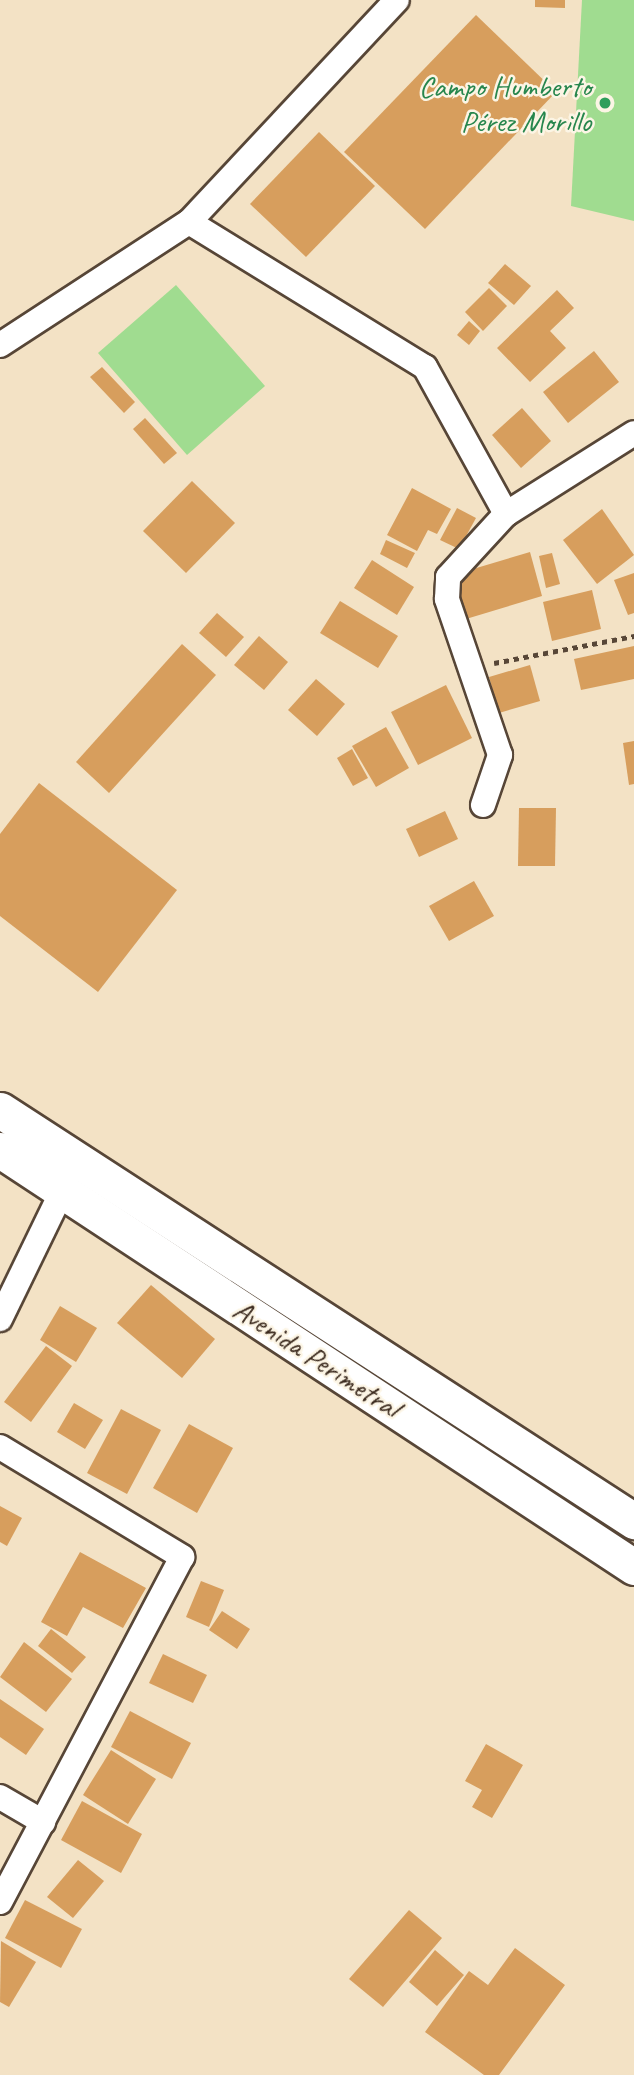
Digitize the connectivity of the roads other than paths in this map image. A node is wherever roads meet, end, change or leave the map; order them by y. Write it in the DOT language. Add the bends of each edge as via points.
graph roads {
  1 [pos="397,0"];
  2 [pos="189,222"];
  3 [pos="0,345"];
  4 [pos="634,433"];
  5 [pos="506,514"];
  6 [pos="483,805"];
  7 [pos="0,1110"];
  8 [pos="0,1150"];
  9 [pos="63,1189"];
  10 [pos="0,1318"];
  11 [pos="0,1447"];
  12 [pos="634,1521"];
  13 [pos="634,1567"];
  14 [pos="0,1797"];
  15 [pos="43,1822"];
  16 [pos="0,1902"];
  1 -- 2 [label="street"];
  2 -- 3 [label="street"];
  2 -- 5 [label="street" via="425,367"];
  4 -- 5 [label="street"];
  5 -- 6 [label="street" via="447,577 447,599 500,754"];
  7 -- 12 [label="main road, Avenida Perimetral"];
  8 -- 9 [label="main road, Avenida Perimetral"];
  9 -- 10 [label="street"];
  9 -- 13 [label="main road, Avenida Perimetral"];
  11 -- 15 [label="street" via="182,1557"];
  14 -- 15 [label="street"];
  15 -- 16 [label="street"];
}
